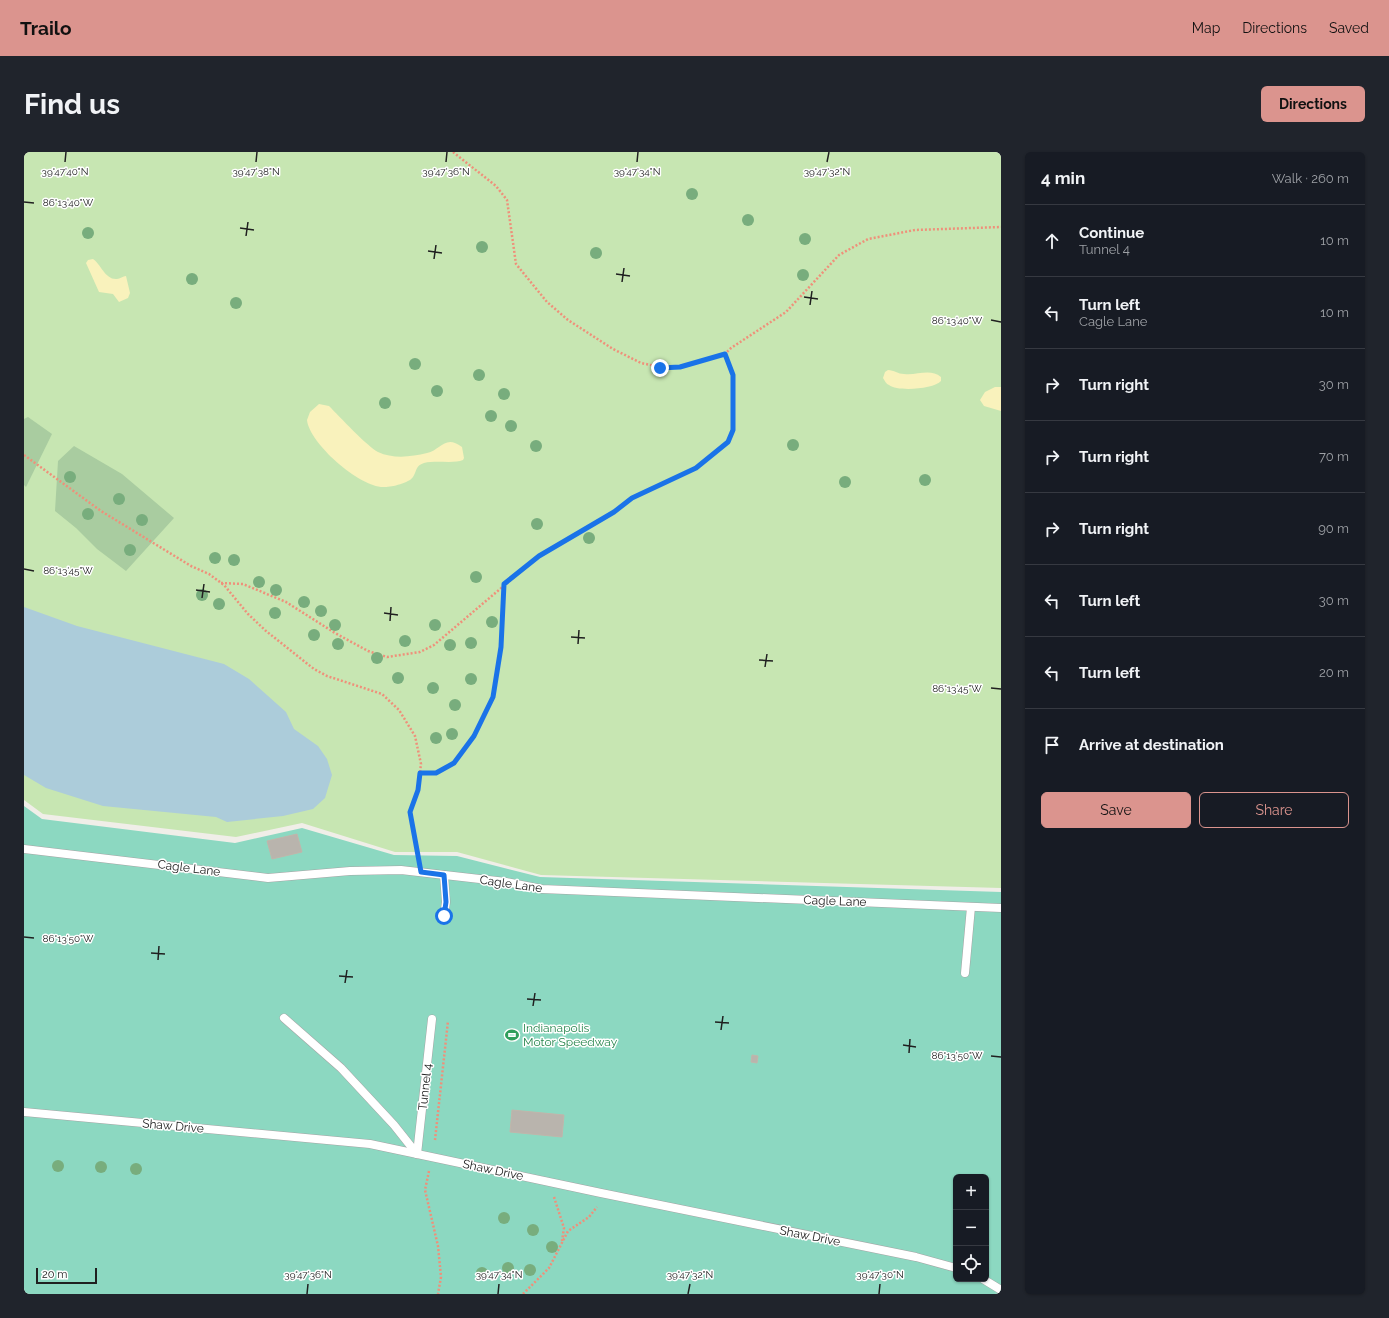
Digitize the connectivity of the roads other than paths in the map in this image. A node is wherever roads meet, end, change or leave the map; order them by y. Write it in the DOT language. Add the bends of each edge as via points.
graph roads {
  1 [pos="24,849"];
  2 [pos="444,875"];
  3 [pos="971,907"];
  4 [pos="1001,908"];
  5 [pos="444,916"];
  6 [pos="965,973"];
  7 [pos="284,1018"];
  8 [pos="432,1019"];
  9 [pos="24,1112"];
  10 [pos="417,1154"];
  11 [pos="953,1267"];
  12 [pos="988,1282"];
  13 [pos="1001,1290"];
  1 -- 2 [label="lane, Cagle Lane" via="268,878 350,871 401,870"];
  2 -- 3 [label="lane, Cagle Lane" via="542,889"];
  2 -- 5 [label="lane"];
  3 -- 4 [label="lane, Cagle Lane"];
  3 -- 6 [label="lane"];
  7 -- 10 [label="lane" via="341,1068"];
  8 -- 10 [label="lane, Tunnel 4"];
  9 -- 10 [label="lane, Shaw Drive" via="370,1144"];
  10 -- 11 [label="lane, Shaw Drive" via="927,1259"];
  12 -- 13 [label="lane"];
}
